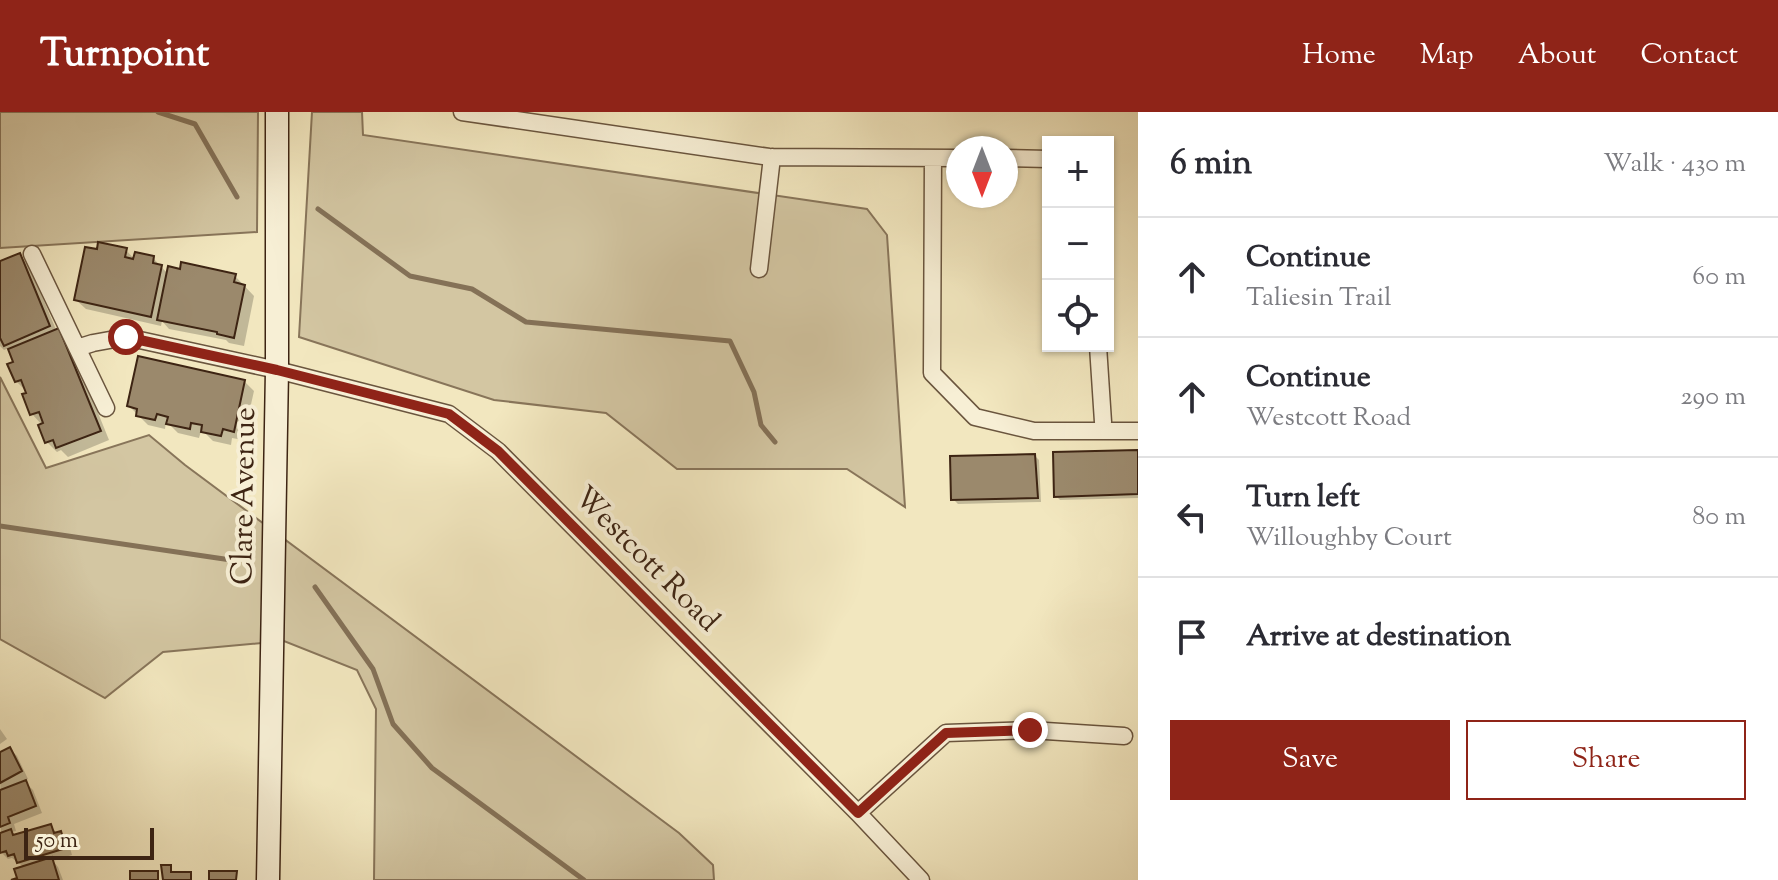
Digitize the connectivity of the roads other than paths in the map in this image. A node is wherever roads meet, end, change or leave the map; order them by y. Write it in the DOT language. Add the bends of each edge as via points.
graph roads {
  1 [pos="277,112"];
  2 [pos="462,112"];
  3 [pos="772,157"];
  4 [pos="933,158"];
  5 [pos="946,158"];
  6 [pos="1018,158"];
  7 [pos="1042,159"];
  8 [pos="32,254"];
  9 [pos="759,269"];
  10 [pos="77,348"];
  11 [pos="1098,352"];
  12 [pos="277,370"];
  13 [pos="106,408"];
  14 [pos="1103,422"];
  15 [pos="1138,431"];
  16 [pos="1124,736"];
  17 [pos="858,813"];
  18 [pos="268,880"];
  19 [pos="921,880"];
  1 -- 12 [label="street, Clare Avenue"];
  2 -- 3 [label="street"];
  3 -- 4 [label="street"];
  3 -- 9 [label="street"];
  4 -- 5 [label="street"];
  4 -- 15 [label="street" via="932,373 975,417 1034,431"];
  6 -- 7 [label="street"];
  8 -- 10 [label="street"];
  10 -- 12 [label="street, Westcott Road" via="126,337"];
  10 -- 13 [label="street"];
  11 -- 14 [label="street"];
  12 -- 17 [label="street, Westcott Road" via="449,414 498,451"];
  12 -- 18 [label="street, Clare Avenue"];
  16 -- 17 [label="street" via="1030,730 946,733"];
  17 -- 19 [label="street, Westcott Road"];
}
